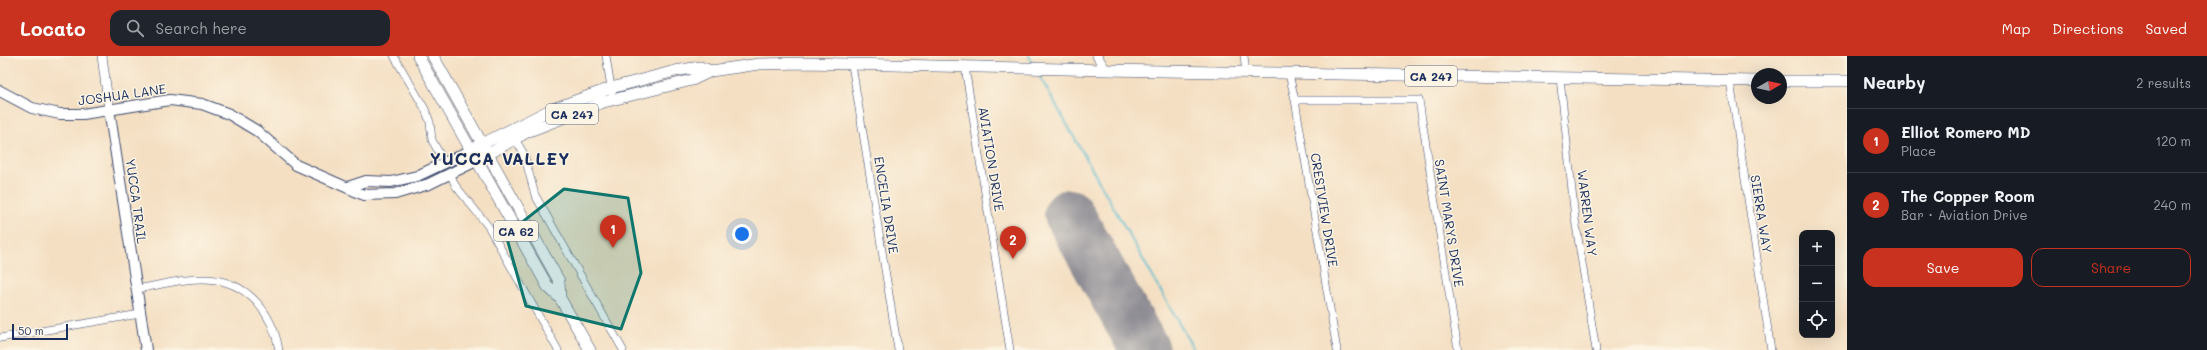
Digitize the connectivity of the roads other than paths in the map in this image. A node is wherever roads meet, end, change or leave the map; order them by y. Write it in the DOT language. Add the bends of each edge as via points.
graph roads {
  1 [pos="102,56"];
  2 [pos="394,56"];
  3 [pos="418,56"];
  4 [pos="433,56"];
  5 [pos="606,56"];
  6 [pos="1097,56"];
  7 [pos="1244,56"];
  8 [pos="852,65"];
  9 [pos="965,67"];
  10 [pos="1106,70"];
  11 [pos="711,71"];
  12 [pos="1246,73"];
  13 [pos="1288,74"];
  14 [pos="1560,78"];
  15 [pos="1730,81"];
  16 [pos="1751,81"];
  17 [pos="1787,81"];
  18 [pos="1847,81"];
  19 [pos="611,88"];
  20 [pos="0,91"];
  21 [pos="613,100"];
  22 [pos="1295,100"];
  23 [pos="109,109"];
  24 [pos="515,139"];
  25 [pos="482,144"];
  26 [pos="470,151"];
  27 [pos="487,154"];
  28 [pos="476,161"];
  29 [pos="445,164"];
  30 [pos="451,174"];
  31 [pos="348,187"];
  32 [pos="137,289"];
  33 [pos="560,298"];
  34 [pos="140,314"];
  35 [pos="0,338"];
  36 [pos="146,350"];
  37 [pos="278,350"];
  38 [pos="558,350"];
  39 [pos="590,350"];
  40 [pos="623,350"];
  41 [pos="898,350"];
  42 [pos="1010,350"];
  43 [pos="1337,350"];
  44 [pos="1458,350"];
  45 [pos="1596,350"];
  46 [pos="1771,350"];
  1 -- 23 [label="street, YUCCA TRAIL"];
  2 -- 29 [label="street" via="425,109 430,122 432,140"];
  3 -- 26 [label="main road, CA 62"];
  4 -- 25 [label="main road, CA 62"];
  5 -- 19 [label="street"];
  6 -- 10 [label="street"];
  7 -- 12 [label="street"];
  8 -- 9 [label="main road, CA 247"];
  8 -- 11 [label="main road, CA 247" via="759,64"];
  8 -- 41 [label="street, ENCELIA DRIVE"];
  9 -- 10 [label="main road, CA 247"];
  9 -- 42 [label="street, AVIATION DRIVE"];
  10 -- 12 [label="main road, CA 247"];
  11 -- 19 [label="main road, CA 247" via="700,67 675,71"];
  11 -- 21 [label="main road, CA 247" via="692,80"];
  12 -- 13 [label="main road, CA 247"];
  13 -- 14 [label="main road, CA 247"];
  13 -- 22 [label="street, CRESTVIEW DRIVE"];
  14 -- 15 [label="main road, CA 247"];
  14 -- 45 [label="street, WARREN WAY" via="1575,219"];
  15 -- 16 [label="main road, CA 247"];
  15 -- 46 [label="street, SIERRA WAY"];
  17 -- 18 [label="main road"];
  19 -- 21 [label="street"];
  19 -- 25 [label="main road, CA 247" via="557,107"];
  20 -- 23 [label="main road, JOSHUA LANE" via="32,108 60,114 83,114"];
  21 -- 24 [label="main road, CA 247" via="574,113"];
  22 -- 43 [label="street, CRESTVIEW DRIVE"];
  22 -- 44 [label="street, SAINT MARYS DRIVE" via="1419,100"];
  23 -- 31 [label="main road, JOSHUA LANE" via="170,100 202,104 229,114 257,131 296,165"];
  23 -- 32 [label="main road, YUCCA TRAIL"];
  24 -- 27 [label="main road, CA 247"];
  24 -- 40 [label="street" via="524,154 535,195"];
  25 -- 26 [label="main road, CA 247"];
  25 -- 27 [label="main road, CA 62"];
  26 -- 28 [label="main road, CA 62"];
  26 -- 29 [label="main road"];
  27 -- 28 [label="main road, CA 247"];
  27 -- 33 [label="main road, CA 62" via="559,281"];
  28 -- 30 [label="main road, JOSHUA LANE"];
  28 -- 33 [label="main road, CA 62" via="548,287"];
  29 -- 31 [label="main road" via="402,180 366,181"];
  30 -- 31 [label="main road, JOSHUA LANE" via="429,184 395,194 364,195"];
  30 -- 38 [label="street" via="455,185 488,226"];
  32 -- 34 [label="main road, YUCCA TRAIL"];
  32 -- 37 [label="street" via="194,280 215,280 237,286 254,298 267,315"];
  33 -- 39 [label="main road, CA 62"];
  34 -- 35 [label="street"];
  34 -- 36 [label="main road, YUCCA TRAIL"];
}
